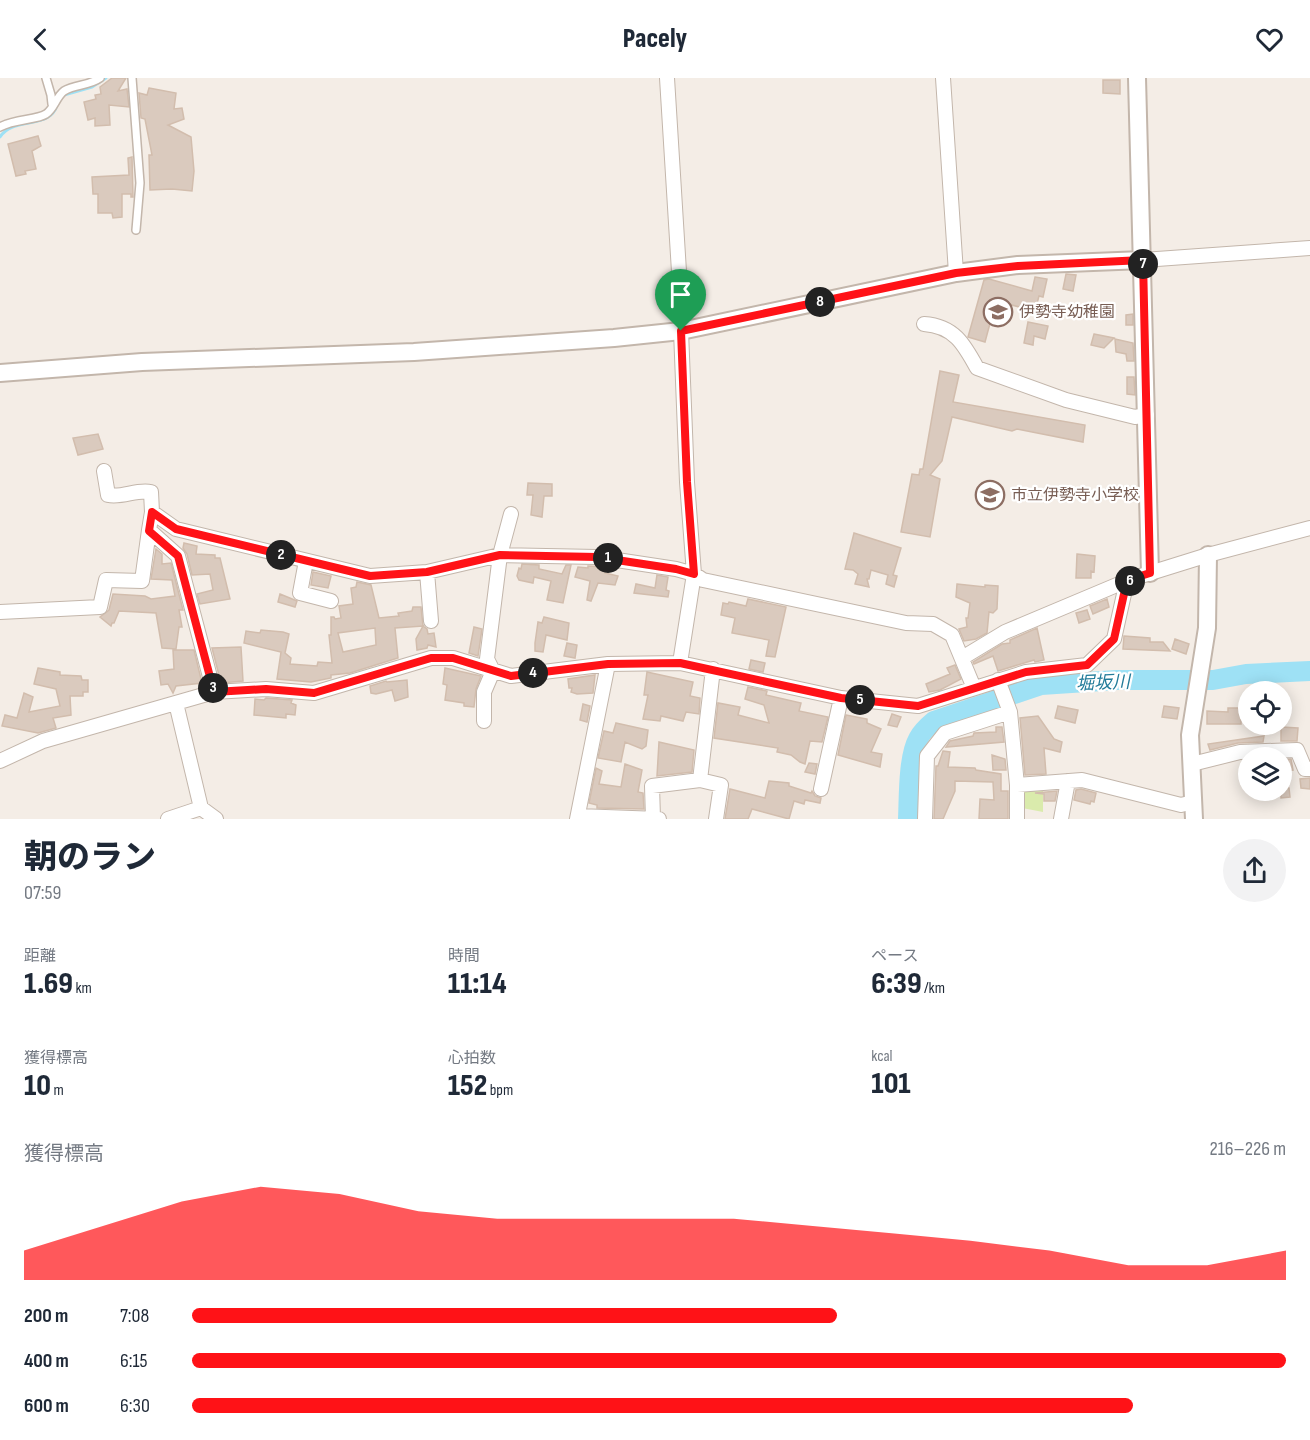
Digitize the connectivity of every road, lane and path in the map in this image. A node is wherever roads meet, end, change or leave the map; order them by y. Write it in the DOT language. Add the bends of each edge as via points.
graph roads {
  1 [pos="46,78"];
  2 [pos="100,78"];
  3 [pos="132,78"];
  4 [pos="667,78"];
  5 [pos="943,78"];
  6 [pos="1137,78"];
  7 [pos="51,106"];
  8 [pos="0,127"];
  9 [pos="136,230"];
  10 [pos="1310,248"];
  11 [pos="1143,260"];
  12 [pos="956,273"];
  13 [pos="924,324"];
  14 [pos="681,331"];
  15 [pos="0,373"];
  16 [pos="1146,415"];
  17 [pos="104,471"];
  18 [pos="152,512"];
  19 [pos="511,514"];
  20 [pos="1310,528"];
  21 [pos="149,531"];
  22 [pos="500,555"];
  23 [pos="1208,555"];
  24 [pos="306,561"];
  25 [pos="427,572"];
  26 [pos="1150,573"];
  27 [pos="694,574"];
  28 [pos="1131,579"];
  29 [pos="331,601"];
  30 [pos="0,612"];
  31 [pos="431,621"];
  32 [pos="962,658"];
  33 [pos="680,663"];
  34 [pos="608,664"];
  35 [pos="713,669"];
  36 [pos="494,670"];
  37 [pos="999,683"];
  38 [pos="974,688"];
  39 [pos="214,692"];
  40 [pos="841,698"];
  41 [pos="176,704"];
  42 [pos="1009,710"];
  43 [pos="484,721"];
  44 [pos="0,761"];
  45 [pos="1192,765"];
  46 [pos="1310,769"];
  47 [pos="700,780"];
  48 [pos="1068,781"];
  49 [pos="1017,785"];
  50 [pos="821,789"];
  51 [pos="201,808"];
  52 [pos="1194,811"];
  53 [pos="578,818"];
  54 [pos="653,818"];
  55 [pos="168,819"];
  56 [pos="216,819"];
  57 [pos="659,819"];
  58 [pos="716,819"];
  59 [pos="925,819"];
  60 [pos="1017,819"];
  61 [pos="1061,819"];
  1 -- 7 [label="lane"];
  2 -- 7 [label="lane" via="67,89"];
  3 -- 9 [label="lane" via="140,183"];
  4 -- 14 [label="street"];
  5 -- 12 [label="street"];
  6 -- 11 [label="street"];
  7 -- 8 [label="lane" via="43,115"];
  10 -- 11 [label="street"];
  11 -- 12 [label="street"];
  11 -- 16 [label="street"];
  12 -- 14 [label="street"];
  13 -- 16 [label="street" via="938,325 961,340 977,368 1066,400 1135,417"];
  14 -- 15 [label="street" via="414,352 141,362"];
  14 -- 27 [label="street"];
  16 -- 26 [label="street"];
  17 -- 18 [label="street" via="108,495 151,492"];
  18 -- 21 [label="street"];
  18 -- 24 [label="street" via="176,529"];
  19 -- 22 [label="street"];
  20 -- 23 [label="street"];
  21 -- 30 [label="street" via="142,581 106,580 100,607"];
  21 -- 39 [label="street" via="178,556"];
  22 -- 25 [label="street"];
  22 -- 27 [label="street" via="597,557"];
  22 -- 36 [label="street" via="487,659"];
  23 -- 26 [label="street"];
  23 -- 45 [label="street" via="1207,628 1190,735"];
  24 -- 25 [label="street" via="370,576"];
  24 -- 29 [label="street" via="300,593"];
  25 -- 31 [label="street"];
  26 -- 28 [label="street"];
  27 -- 32 [label="street" via="703,580 906,623 933,624 952,635"];
  27 -- 33 [label="street"];
  28 -- 32 [label="street" via="1005,632"];
  28 -- 37 [label="street" via="1114,639 1087,665 1026,672"];
  32 -- 38 [label="street"];
  33 -- 34 [label="street"];
  33 -- 35 [label="street"];
  34 -- 36 [label="street" via="511,676"];
  34 -- 53 [label="street"];
  35 -- 40 [label="street"];
  35 -- 47 [label="street"];
  36 -- 39 [label="street" via="453,658 431,658 314,693 266,689"];
  36 -- 43 [label="street" via="484,692"];
  37 -- 38 [label="street"];
  37 -- 42 [label="street"];
  38 -- 40 [label="street" via="918,706"];
  39 -- 41 [label="street"];
  40 -- 50 [label="street"];
  41 -- 44 [label="street" via="43,741"];
  41 -- 51 [label="street"];
  42 -- 49 [label="street"];
  42 -- 59 [label="street" via="945,732 927,756"];
  45 -- 46 [label="street" via="1240,752 1297,750 1305,769"];
  45 -- 52 [label="street"];
  47 -- 54 [label="street" via="652,786"];
  47 -- 58 [label="street" via="721,785"];
  48 -- 49 [label="street"];
  48 -- 52 [label="street" via="1082,780"];
  48 -- 61 [label="street"];
  49 -- 60 [label="street"];
  51 -- 55 [label="street"];
  51 -- 56 [label="street"];
  53 -- 54 [label="street"];
  54 -- 57 [label="street"];
}
